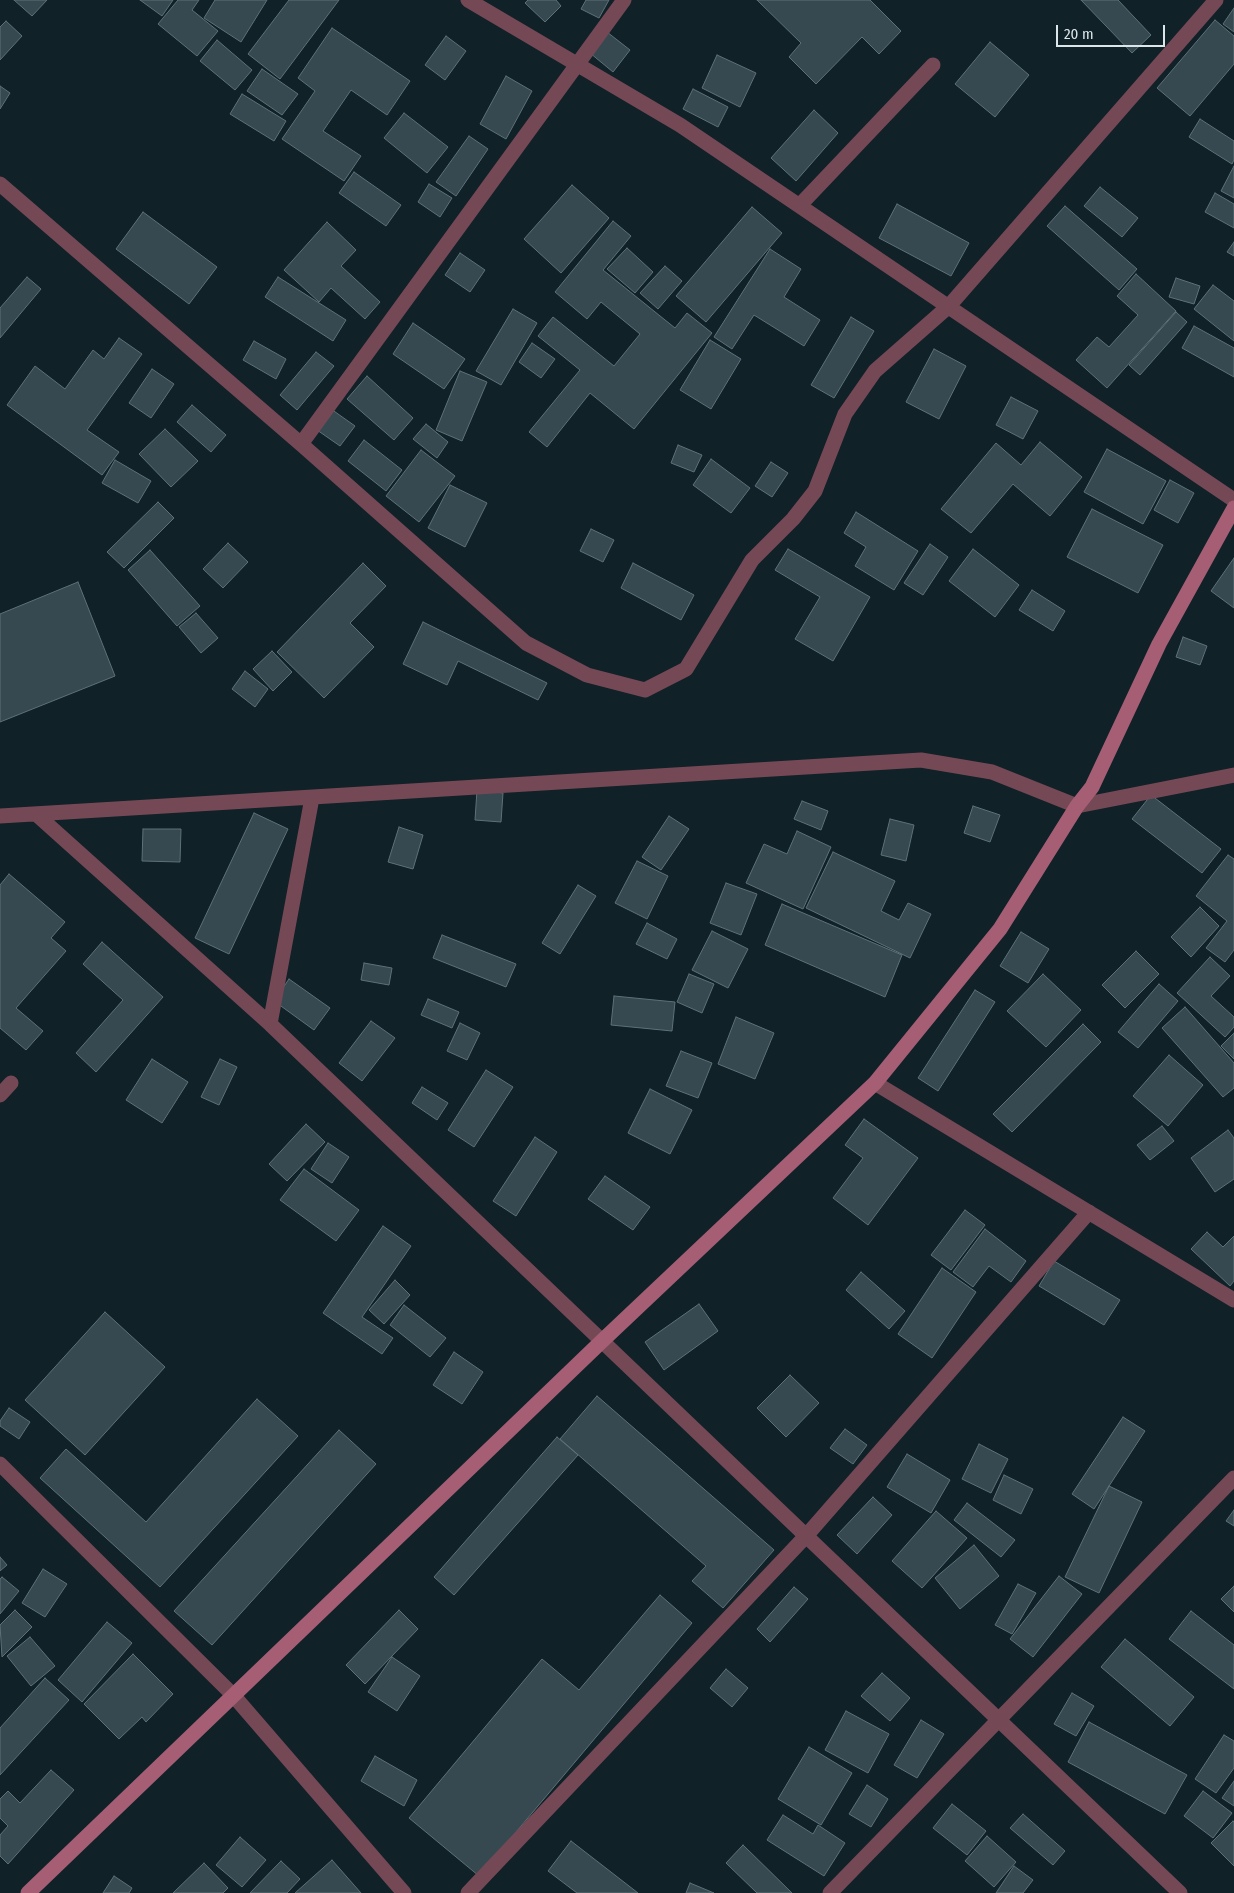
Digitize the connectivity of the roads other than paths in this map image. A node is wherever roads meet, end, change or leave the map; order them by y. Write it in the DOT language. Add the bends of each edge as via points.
graph roads {
  1 [pos="468,0"];
  2 [pos="624,0"];
  3 [pos="1216,0"];
  4 [pos="577,64"];
  5 [pos="933,65"];
  6 [pos="0,184"];
  7 [pos="800,205"];
  8 [pos="949,306"];
  9 [pos="301,444"];
  10 [pos="1234,500"];
  11 [pos="1234,508"];
  12 [pos="1234,775"];
  13 [pos="312,798"];
  14 [pos="1078,806"];
  15 [pos="36,814"];
  16 [pos="0,816"];
  17 [pos="270,1024"];
  18 [pos="875,1083"];
  19 [pos="11,1084"];
  20 [pos="0,1095"];
  21 [pos="1089,1212"];
  22 [pos="1234,1300"];
  23 [pos="602,1341"];
  24 [pos="2,1470"];
  25 [pos="1234,1478"];
  26 [pos="806,1536"];
  27 [pos="233,1695"];
  28 [pos="999,1721"];
  29 [pos="28,1893"];
  30 [pos="404,1893"];
  31 [pos="468,1893"];
  32 [pos="830,1893"];
  33 [pos="1180,1893"];
  1 -- 4 [label="street"];
  2 -- 4 [label="street"];
  3 -- 8 [label="street"];
  4 -- 7 [label="street" via="680,125"];
  4 -- 9 [label="street"];
  5 -- 7 [label="street"];
  6 -- 9 [label="street"];
  7 -- 8 [label="street"];
  8 -- 9 [label="street" via="875,371 845,414 815,491 793,519 752,560 686,669 645,690 587,675 526,643"];
  8 -- 10 [label="street"];
  11 -- 14 [label="street" via="1159,644 1092,787"];
  12 -- 14 [label="street"];
  13 -- 14 [label="street" via="921,760 992,772"];
  13 -- 15 [label="street"];
  13 -- 17 [label="street"];
  14 -- 18 [label="street" via="1000,929"];
  15 -- 16 [label="street"];
  15 -- 17 [label="street"];
  17 -- 23 [label="street"];
  18 -- 21 [label="street"];
  18 -- 23 [label="street"];
  19 -- 20 [label="street"];
  21 -- 22 [label="street"];
  21 -- 26 [label="street"];
  23 -- 26 [label="street"];
  23 -- 27 [label="street"];
  24 -- 27 [label="street"];
  25 -- 28 [label="street"];
  26 -- 28 [label="street"];
  26 -- 31 [label="street"];
  27 -- 29 [label="street"];
  27 -- 30 [label="street"];
  28 -- 32 [label="street"];
  28 -- 33 [label="street"];
}
